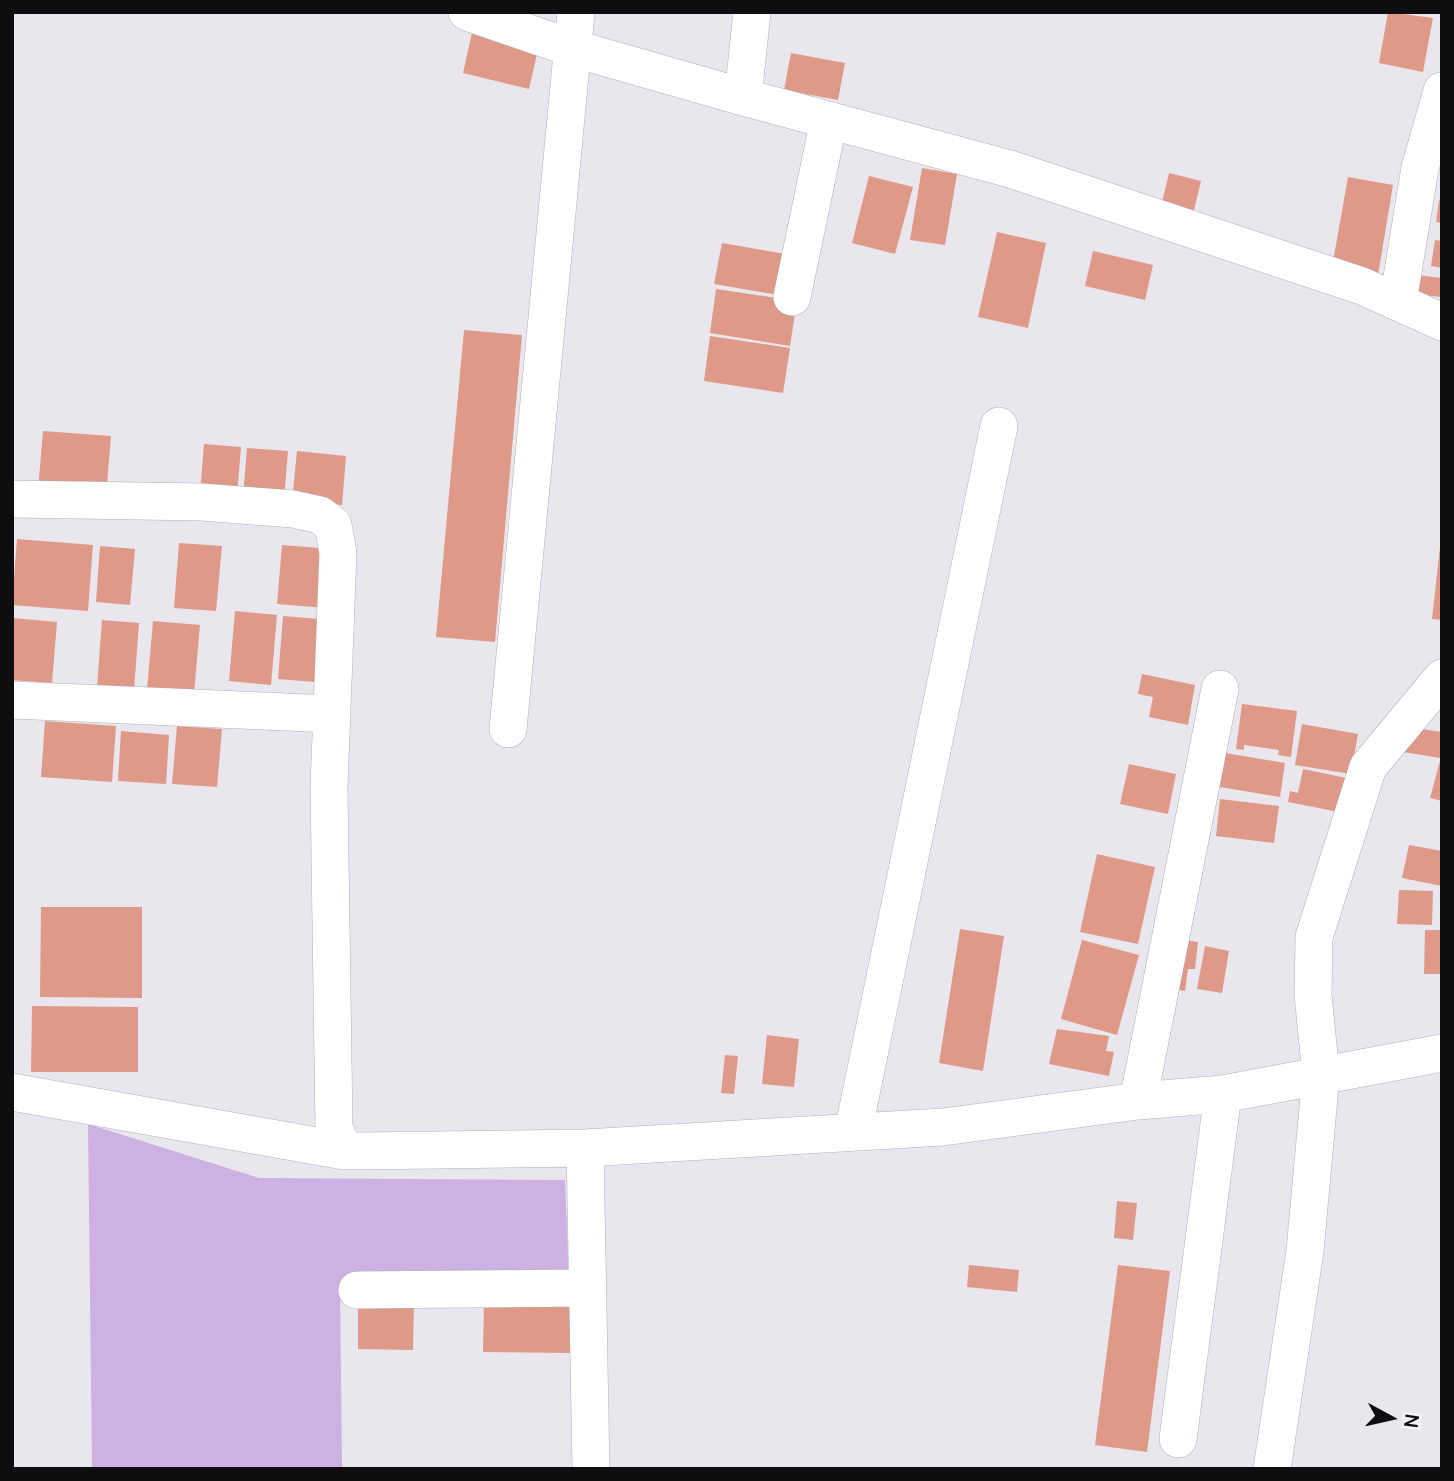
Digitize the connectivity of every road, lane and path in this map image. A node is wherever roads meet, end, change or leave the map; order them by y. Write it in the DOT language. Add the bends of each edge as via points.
graph roads {
  1 [pos="467,12"];
  2 [pos="576,12"];
  3 [pos="752,12"];
  4 [pos="572,48"];
  5 [pos="1442,90"];
  6 [pos="743,97"];
  7 [pos="829,120"];
  8 [pos="792,297"];
  9 [pos="1398,302"];
  10 [pos="1442,321"];
  11 [pos="999,426"];
  12 [pos="12,499"];
  13 [pos="1442,678"];
  14 [pos="1220,689"];
  15 [pos="12,700"];
  16 [pos="332,714"];
  17 [pos="508,729"];
  18 [pos="1442,1053"];
  19 [pos="1321,1075"];
  20 [pos="12,1092"];
  21 [pos="1223,1094"];
  22 [pos="1138,1101"];
  23 [pos="853,1132"];
  24 [pos="585,1148"];
  25 [pos="344,1150"];
  26 [pos="587,1288"];
  27 [pos="357,1290"];
  28 [pos="1178,1439"];
  29 [pos="592,1469"];
  30 [pos="1272,1469"];
  1 -- 4 [label="street"];
  2 -- 4 [label="street"];
  3 -- 6 [label="street"];
  4 -- 6 [label="street"];
  4 -- 17 [label="street"];
  5 -- 9 [label="street" via="1420,168"];
  6 -- 7 [label="street"];
  7 -- 8 [label="street"];
  7 -- 9 [label="street" via="1010,169"];
  9 -- 10 [label="street"];
  11 -- 23 [label="street"];
  12 -- 16 [label="street" via="201,502 320,515 332,526 338,553"];
  13 -- 19 [label="street" via="1368,767 1314,937 1313,995"];
  14 -- 22 [label="street"];
  15 -- 16 [label="street"];
  16 -- 25 [label="street" via="334,1128"];
  18 -- 19 [label="street"];
  19 -- 21 [label="street"];
  19 -- 30 [label="street" via="1305,1251"];
  20 -- 25 [label="street"];
  21 -- 22 [label="street"];
  21 -- 28 [label="street"];
  22 -- 23 [label="street" via="943,1126"];
  23 -- 24 [label="street"];
  24 -- 25 [label="street"];
  24 -- 26 [label="street"];
  26 -- 27 [label="street"];
  26 -- 29 [label="street"];
}
